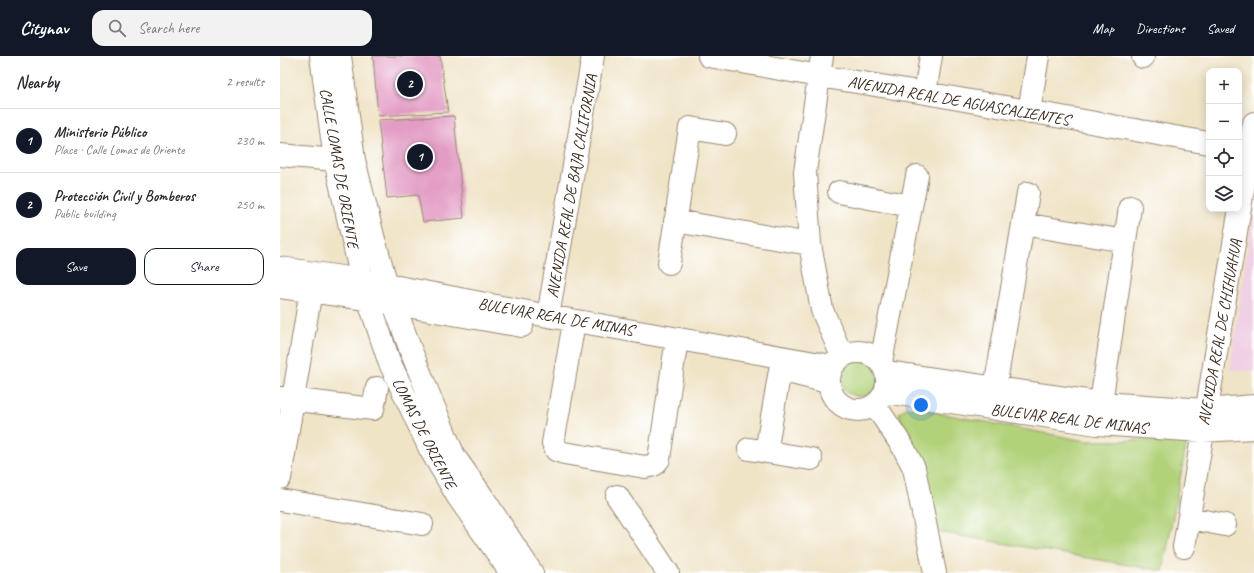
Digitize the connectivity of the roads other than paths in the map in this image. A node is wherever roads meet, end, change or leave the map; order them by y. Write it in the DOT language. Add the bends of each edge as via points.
graph roads {
  1 [pos="321,56"];
  2 [pos="340,56"];
  3 [pos="593,56"];
  4 [pos="710,56"];
  5 [pos="931,56"];
  6 [pos="1038,56"];
  7 [pos="820,66"];
  8 [pos="925,93"];
  9 [pos="1029,112"];
  10 [pos="1254,123"];
  11 [pos="725,134"];
  12 [pos="1206,142"];
  13 [pos="1248,149"];
  14 [pos="280,155"];
  15 [pos="335,160"];
  16 [pos="917,176"];
  17 [pos="839,192"];
  18 [pos="1028,193"];
  19 [pos="911,206"];
  20 [pos="1130,207"];
  21 [pos="675,220"];
  22 [pos="1024,224"];
  23 [pos="1125,241"];
  24 [pos="810,244"];
  25 [pos="669,263"];
  26 [pos="280,268"];
  27 [pos="313,283"];
  28 [pos="280,287"];
  29 [pos="364,290"];
  30 [pos="391,295"];
  31 [pos="548,316"];
  32 [pos="572,334"];
  33 [pos="675,352"];
  34 [pos="834,368"];
  35 [pos="780,370"];
  36 [pos="882,383"];
  37 [pos="377,388"];
  38 [pos="995,388"];
  39 [pos="287,399"];
  40 [pos="1101,403"];
  41 [pos="1254,406"];
  42 [pos="1204,421"];
  43 [pos="1254,428"];
  44 [pos="811,459"];
  45 [pos="280,478"];
  46 [pos="617,496"];
  47 [pos="280,500"];
  48 [pos="1189,518"];
  49 [pos="422,524"];
  50 [pos="1225,525"];
  51 [pos="1184,548"];
  52 [pos="511,573"];
  53 [pos="532,573"];
  54 [pos="668,573"];
  55 [pos="935,573"];
  1 -- 15 [label="street, CALLE LOMAS DE ORIENTE"];
  2 -- 30 [label="street, CALLE LOMAS DE ORIENTE" via="354,160"];
  3 -- 31 [label="street, AVENIDA REAL DE BAJA CALIFORNIA"];
  4 -- 7 [label="street, AVENIDA REAL DE AGUASCALIENTES"];
  5 -- 8 [label="street"];
  6 -- 9 [label="street"];
  7 -- 8 [label="street, AVENIDA REAL DE AGUASCALIENTES"];
  7 -- 24 [label="street" via="805,172"];
  8 -- 9 [label="street, AVENIDA REAL DE AGUASCALIENTES"];
  9 -- 12 [label="street, AVENIDA REAL DE AGUASCALIENTES"];
  10 -- 13 [label="street, AVENIDA REAL DE CHIHUAHUA"];
  11 -- 21 [label="street" via="690,128"];
  13 -- 42 [label="street, AVENIDA REAL DE CHIHUAHUA"];
  14 -- 15 [label="street"];
  15 -- 29 [label="street, CALLE LOMAS DE ORIENTE"];
  16 -- 19 [label="street"];
  17 -- 19 [label="street"];
  18 -- 22 [label="street"];
  19 -- 36 [label="street"];
  20 -- 23 [label="street"];
  21 -- 24 [label="street"];
  21 -- 25 [label="street"];
  22 -- 23 [label="street"];
  22 -- 38 [label="street"];
  23 -- 40 [label="street"];
  24 -- 34 [label="street"];
  26 -- 27 [label="street, BULEVAR REAL DE MINAS"];
  27 -- 28 [label="street, BULEVAR REAL DE MINAS"];
  27 -- 29 [label="street, BULEVAR REAL DE MINAS"];
  27 -- 39 [label="street"];
  29 -- 30 [label="street, BULEVAR REAL DE MINAS"];
  29 -- 52 [label="street, LOMAS DE ORIENTE" via="389,361 430,449 458,497"];
  30 -- 31 [label="street, BULEVAR REAL DE MINAS"];
  30 -- 32 [label="street, BULEVAR REAL DE MINAS"];
  30 -- 53 [label="street, LOMAS DE ORIENTE" via="454,456"];
  31 -- 34 [label="street, BULEVAR REAL DE MINAS"];
  32 -- 33 [label="street, BULEVAR REAL DE MINAS"];
  32 -- 33 [label="street" via="553,443 556,450 564,453 645,467 654,465 659,459"];
  33 -- 35 [label="street, BULEVAR REAL DE MINAS"];
  34 -- 35 [label="street, BULEVAR REAL DE MINAS"];
  34 -- 36 [label="street" via="850,352 858,351 874,356"];
  34 -- 36 [label="street" via="830,391 841,406 850,410 868,408"];
  35 -- 44 [label="street" via="757,450"];
  36 -- 38 [label="street, BULEVAR REAL DE MINAS"];
  36 -- 42 [label="street, BULEVAR REAL DE MINAS" via="1098,424"];
  36 -- 55 [label="street" via="903,447 914,468"];
  37 -- 39 [label="street" via="373,409"];
  38 -- 40 [label="street, BULEVAR REAL DE MINAS"];
  39 -- 45 [label="street"];
  40 -- 42 [label="street, BULEVAR REAL DE MINAS"];
  41 -- 42 [label="street, BULEVAR REAL DE MINAS"];
  42 -- 43 [label="street, BULEVAR REAL DE MINAS"];
  42 -- 48 [label="street, AVENIDA REAL DE CHIHUAHUA"];
  46 -- 54 [label="street"];
  47 -- 49 [label="street"];
  48 -- 50 [label="street"];
  48 -- 51 [label="street, AVENIDA REAL DE CHIHUAHUA"];
}
